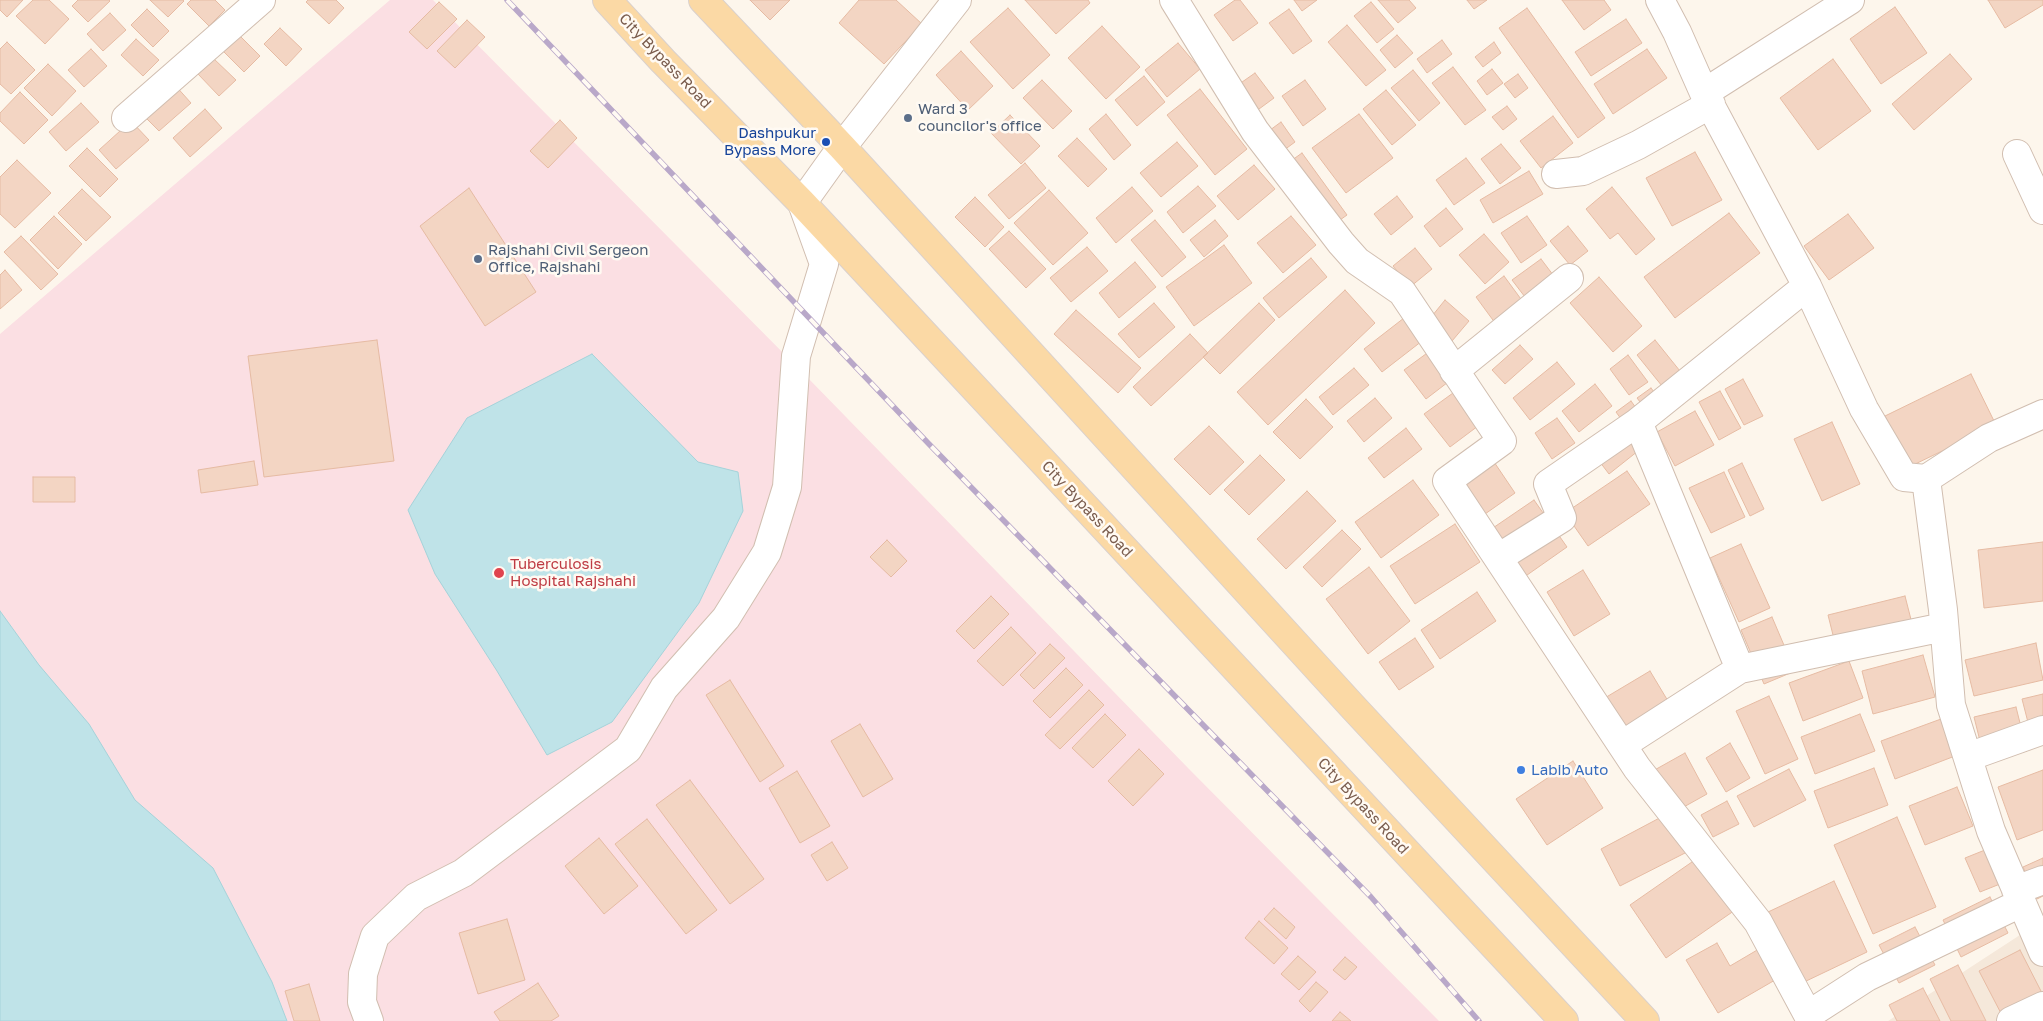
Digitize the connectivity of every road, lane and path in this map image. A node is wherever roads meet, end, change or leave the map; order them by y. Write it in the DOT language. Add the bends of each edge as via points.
graph roads {
  1 [pos="261,0"];
  2 [pos="607,0"];
  3 [pos="703,0"];
  4 [pos="1174,0"];
  5 [pos="1660,0"];
  6 [pos="1850,0"];
  7 [pos="950,3"];
  8 [pos="1707,99"];
  9 [pos="126,118"];
  10 [pos="842,146"];
  11 [pos="2017,154"];
  12 [pos="1556,174"];
  13 [pos="802,203"];
  14 [pos="2043,210"];
  15 [pos="1568,278"];
  16 [pos="1807,286"];
  17 [pos="1454,371"];
  18 [pos="2043,414"];
  19 [pos="1638,422"];
  20 [pos="1926,479"];
  21 [pos="1498,558"];
  22 [pos="1944,627"];
  23 [pos="1740,669"];
  24 [pos="2043,730"];
  25 [pos="1622,744"];
  26 [pos="1968,758"];
  27 [pos="2043,880"];
  28 [pos="2019,897"];
  29 [pos="2043,952"];
  30 [pos="2043,1006"];
  31 [pos="369,1021"];
  32 [pos="1564,1021"];
  33 [pos="1645,1021"];
  34 [pos="2011,1021"];
  1 -- 9 [label="street"];
  2 -- 13 [label="main road, City Bypass Road"];
  3 -- 10 [label="main road"];
  4 -- 17 [label="street" via="1255,131 1357,261 1402,292"];
  5 -- 8 [label="street"];
  6 -- 8 [label="street"];
  7 -- 10 [label="street"];
  8 -- 12 [label="street" via="1638,145 1583,171"];
  8 -- 16 [label="street"];
  10 -- 13 [label="street"];
  10 -- 33 [label="main road" via="1352,706"];
  11 -- 14 [label="street"];
  13 -- 31 [label="street" via="824,264 796,356 787,487 767,552 726,618 664,688 628,749 463,873 416,897 375,936 362,974 362,1002"];
  13 -- 32 [label="main road, City Bypass Road"];
  15 -- 17 [label="street"];
  16 -- 19 [label="street"];
  16 -- 20 [label="street" via="1864,409 1904,477"];
  17 -- 21 [label="street" via="1502,442 1447,482"];
  18 -- 20 [label="street" via="1989,438"];
  19 -- 21 [label="street" via="1548,484 1562,518"];
  19 -- 23 [label="street"];
  20 -- 22 [label="street"];
  21 -- 25 [label="street"];
  22 -- 23 [label="street"];
  22 -- 26 [label="street" via="1951,705"];
  23 -- 25 [label="street"];
  24 -- 26 [label="street"];
  25 -- 28 [label="street" via="1637,768 1758,922 1808,1015 1867,977"];
  26 -- 28 [label="street" via="1991,831"];
  27 -- 28 [label="street"];
  28 -- 29 [label="street"];
  30 -- 34 [label="street"];
}
